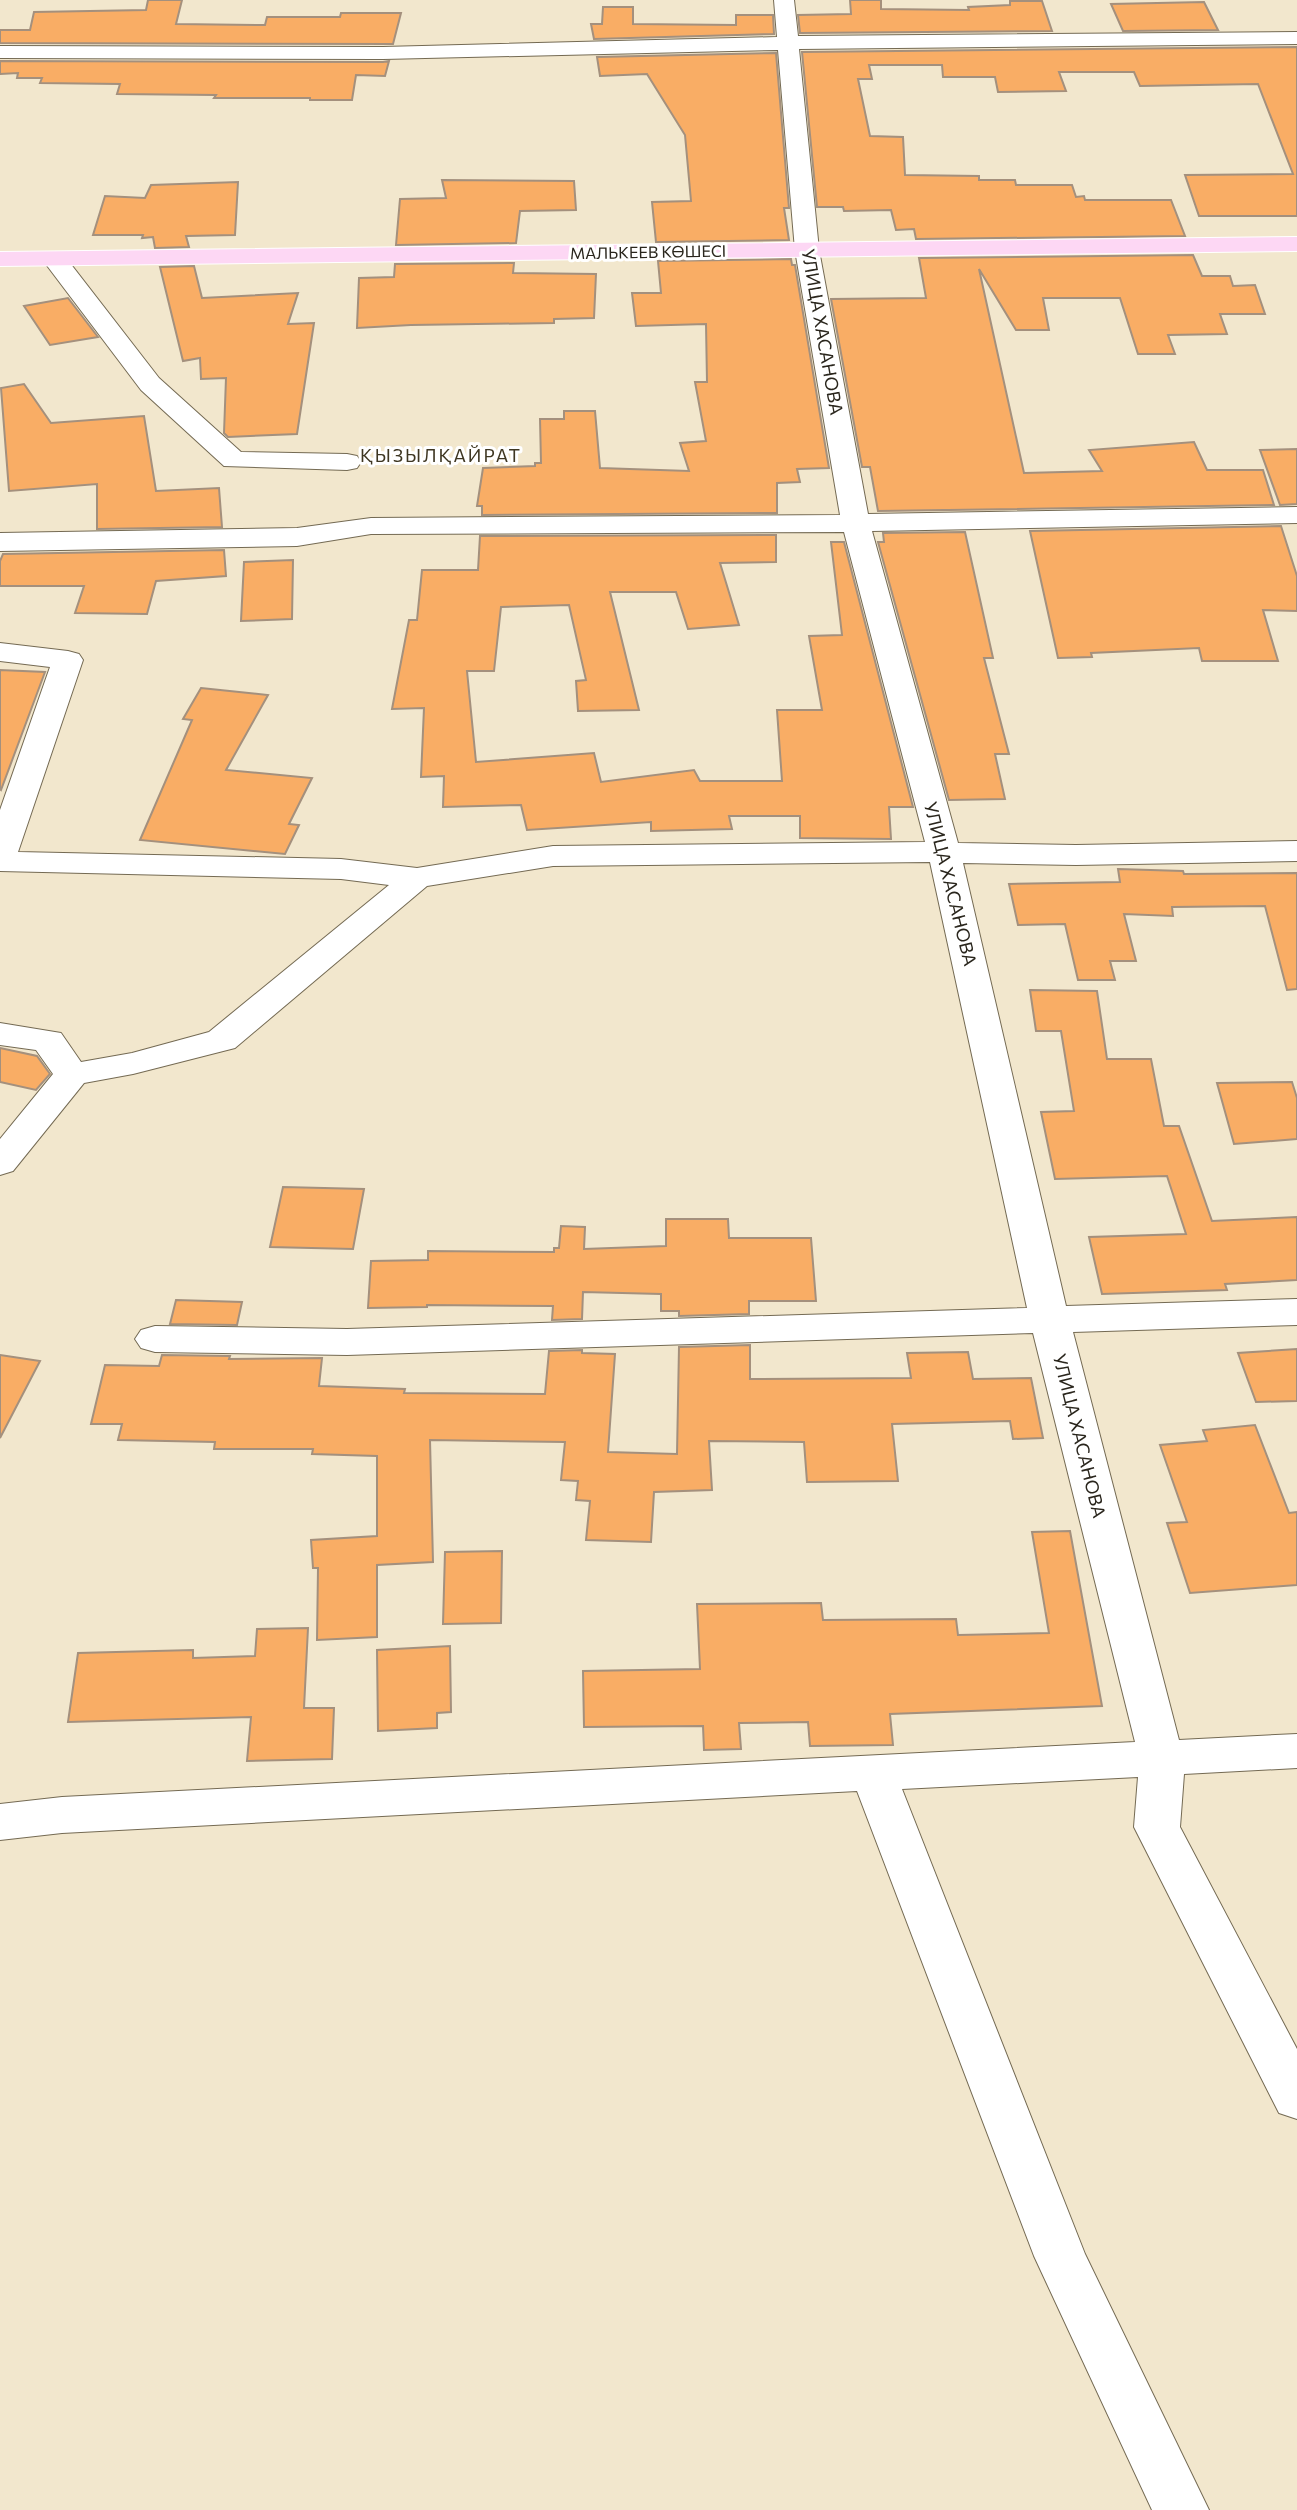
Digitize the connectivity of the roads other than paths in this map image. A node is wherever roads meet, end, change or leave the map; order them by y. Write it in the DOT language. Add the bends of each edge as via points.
graph roads {
  1 [pos="784,0"];
  2 [pos="1297,38"];
  3 [pos="790,42"];
  4 [pos="0,52"];
  5 [pos="1297,244"];
  6 [pos="807,250"];
  7 [pos="54,259"];
  8 [pos="0,260"];
  9 [pos="347,462"];
  10 [pos="1297,515"];
  11 [pos="856,523"];
  12 [pos="0,542"];
  13 [pos="0,652"];
  14 [pos="1297,851"];
  15 [pos="944,852"];
  16 [pos="0,859"];
  17 [pos="417,878"];
  18 [pos="0,1034"];
  19 [pos="72,1074"];
  20 [pos="0,1163"];
  21 [pos="1297,1312"];
  22 [pos="1050,1321"];
  23 [pos="155,1339"];
  24 [pos="1297,1751"];
  25 [pos="1162,1759"];
  26 [pos="873,1774"];
  27 [pos="0,1822"];
  28 [pos="1297,2098"];
  29 [pos="1181,2510"];
  1 -- 3 [label="street, УЛИЦА ХАСАНОВА"];
  2 -- 3 [label="street"];
  3 -- 4 [label="street" via="383,53"];
  3 -- 6 [label="street, УЛИЦА ХАСАНОВА"];
  5 -- 6 [label="main road, МАЛЬКЕЕВ КӨШЕСІ"];
  6 -- 7 [label="main road, МАЛЬКЕЕВ КӨШЕСІ"];
  6 -- 11 [label="street, УЛИЦА ХАСАНОВА"];
  7 -- 8 [label="main road, МАЛЬКЕЕВ КӨШЕСІ"];
  7 -- 9 [label="street" via="150,384 234,460"];
  10 -- 11 [label="street"];
  11 -- 12 [label="street" via="371,526 297,537"];
  11 -- 15 [label="street, УЛИЦА ХАСАНОВА"];
  13 -- 16 [label="street" via="68,660"];
  14 -- 15 [label="street"];
  15 -- 17 [label="street" via="553,856"];
  15 -- 22 [label="street, УЛИЦА ХАСАНОВА"];
  16 -- 17 [label="street" via="341,869"];
  17 -- 19 [label="street" via="222,1040"];
  18 -- 19 [label="street" via="48,1041"];
  19 -- 20 [label="street"];
  21 -- 22 [label="street"];
  22 -- 23 [label="street" via="347,1342"];
  22 -- 25 [label="street, УЛИЦА ХАСАНОВА"];
  24 -- 25 [label="street"];
  25 -- 26 [label="street"];
  25 -- 28 [label="street, УЛИЦА ХАСАНОВА" via="1157,1827"];
  26 -- 27 [label="street" via="62,1815"];
  26 -- 29 [label="street" via="1060,2256"];
}
